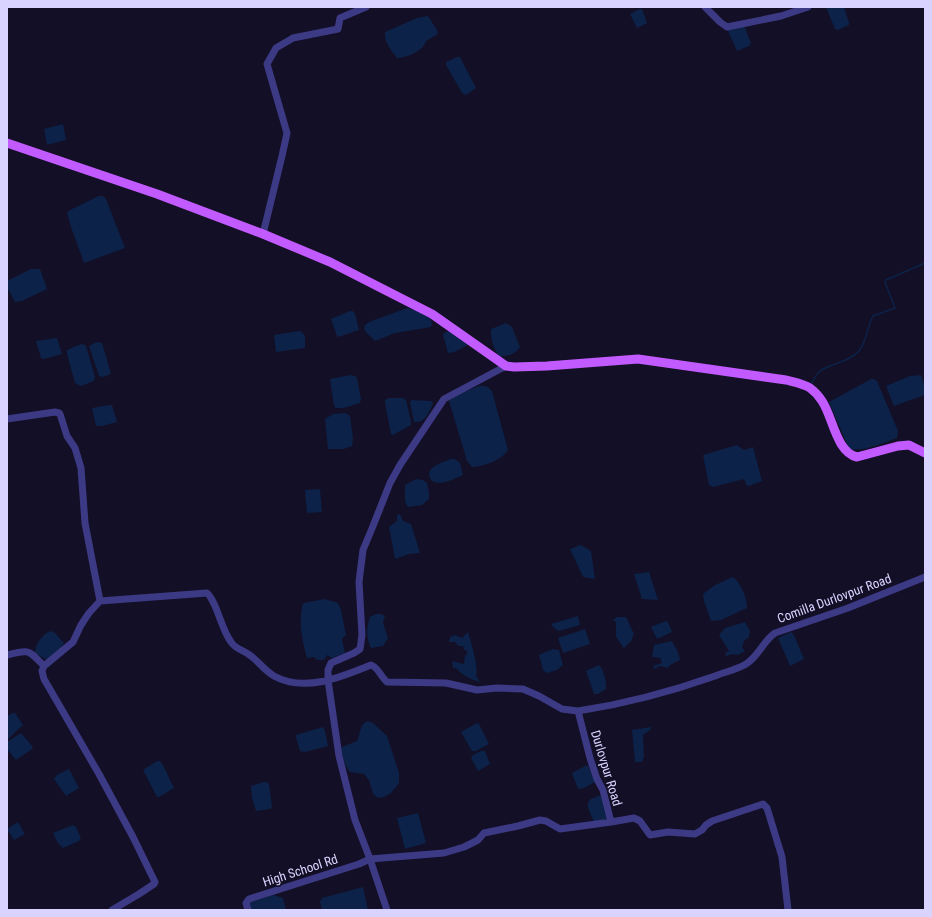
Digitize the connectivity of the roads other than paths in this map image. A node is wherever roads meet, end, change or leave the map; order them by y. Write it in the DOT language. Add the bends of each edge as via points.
graph roads {
  1 [pos="366,7"];
  2 [pos="705,7"];
  3 [pos="808,7"];
  4 [pos="7,143"];
  5 [pos="263,234"];
  6 [pos="506,366"];
  7 [pos="7,419"];
  8 [pos="925,453"];
  9 [pos="925,577"];
  10 [pos="100,601"];
  11 [pos="7,655"];
  12 [pos="44,666"];
  13 [pos="328,680"];
  14 [pos="578,711"];
  15 [pos="611,822"];
  16 [pos="370,859"];
  17 [pos="112,910"];
  18 [pos="248,910"];
  19 [pos="387,910"];
  20 [pos="788,910"];
  1 -- 5 [label="street" via="340,18 338,29 293,38 276,48 267,64 286,133"];
  2 -- 3 [label="street" via="727,27 781,16"];
  4 -- 5 [label="main road" via="157,194"];
  5 -- 6 [label="main road" via="330,262 432,314"];
  6 -- 8 [label="main road" via="547,366 638,359 786,380 808,386 819,397 837,436 851,455 857,457 909,445"];
  6 -- 13 [label="street" via="444,399 400,464 390,482 363,550 359,582 362,634 360,649 331,663"];
  7 -- 10 [label="street" via="55,412 60,414 82,468 85,523"];
  9 -- 14 [label="street, Comilla Durlovpur Road" via="864,602 775,633 766,640 751,660 740,667 632,701"];
  10 -- 12 [label="street" via="81,625 74,642"];
  10 -- 13 [label="street" via="206,592 212,598 222,627 231,642 267,671 279,678 299,683"];
  11 -- 12 [label="street" via="30,652"];
  12 -- 17 [label="street" via="44,679 134,837 155,882"];
  13 -- 14 [label="street" via="371,666 376,668 386,682 446,683 477,690 523,689 562,709"];
  13 -- 16 [label="street" via="339,756 355,820"];
  14 -- 15 [label="street, Durlovpur Road"];
  15 -- 16 [label="street, Durlovpur Road" via="560,828 540,820 484,833 478,840 444,853"];
  15 -- 20 [label="street" via="634,818 640,821 650,835 668,832 695,834 712,821 765,804 780,848"];
  16 -- 18 [label="street, High School Rd" via="248,899"];
  16 -- 19 [label="street"];
}
